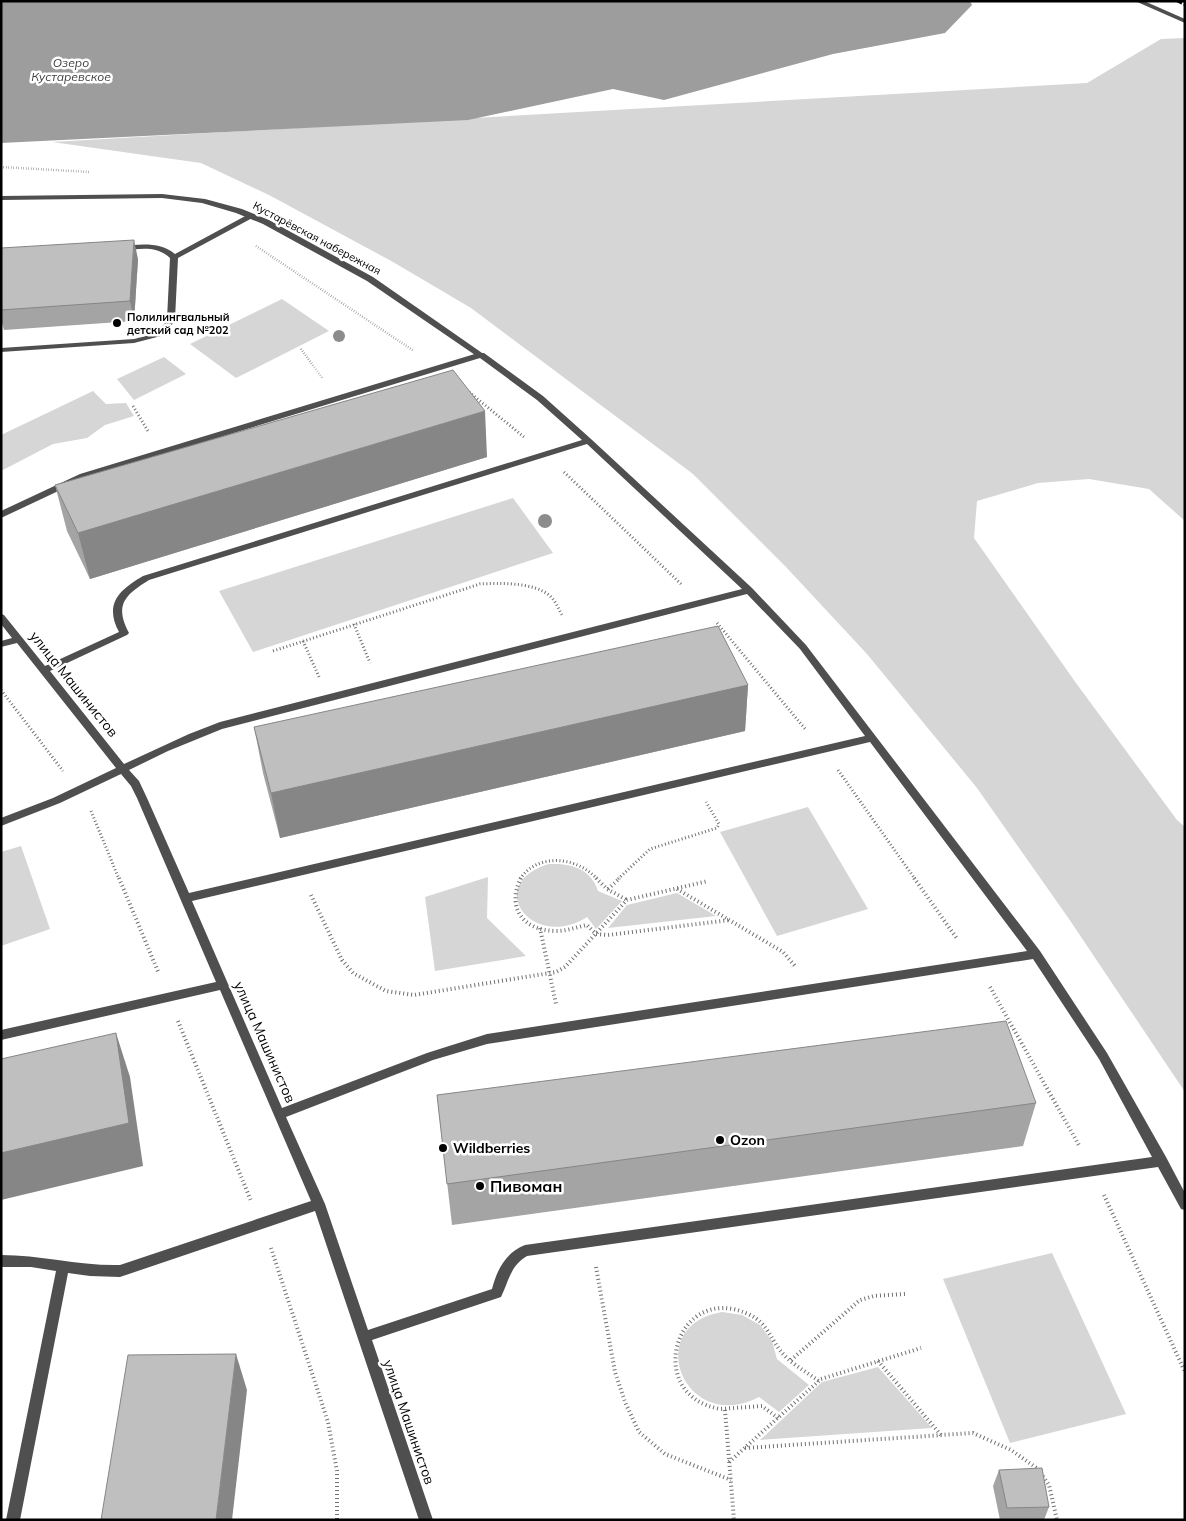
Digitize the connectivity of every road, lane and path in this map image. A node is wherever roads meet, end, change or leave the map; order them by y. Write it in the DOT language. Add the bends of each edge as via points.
graph roads {
  1 [pos="1138,1"];
  2 [pos="1185,21"];
  3 [pos="1,198"];
  4 [pos="252,216"];
  5 [pos="109,250"];
  6 [pos="174,257"];
  7 [pos="301,349"];
  8 [pos="1,350"];
  9 [pos="481,355"];
  10 [pos="337,399"];
  11 [pos="133,406"];
  12 [pos="588,441"];
  13 [pos="161,452"];
  14 [pos="1,515"];
  15 [pos="750,590"];
  16 [pos="1,617"];
  17 [pos="354,624"];
  18 [pos="572,635"];
  19 [pos="19,639"];
  20 [pos="303,641"];
  21 [pos="1,644"];
  22 [pos="273,651"];
  23 [pos="44,670"];
  24 [pos="379,685"];
  25 [pos="1,690"];
  26 [pos="328,698"];
  27 [pos="872,738"];
  28 [pos="124,770"];
  29 [pos="694,779"];
  30 [pos="79,791"];
  31 [pos="1,822"];
  32 [pos="300,872"];
  33 [pos="708,881"];
  34 [pos="677,888"];
  35 [pos="608,889"];
  36 [pos="186,898"];
  37 [pos="627,900"];
  38 [pos="730,920"];
  39 [pos="540,928"];
  40 [pos="596,934"];
  41 [pos="1036,954"];
  42 [pos="549,974"];
  43 [pos="224,985"];
  44 [pos="803,990"];
  45 [pos="168,998"];
  46 [pos="561,1027"];
  47 [pos="1,1035"];
  48 [pos="280,1114"];
  49 [pos="1162,1161"];
  50 [pos="319,1204"];
  51 [pos="1185,1205"];
  52 [pos="261,1224"];
  53 [pos="592,1242"];
  54 [pos="1,1261"];
  55 [pos="63,1266"];
  56 [pos="905,1294"];
  57 [pos="364,1337"];
  58 [pos="921,1348"];
  59 [pos="791,1360"];
  60 [pos="878,1362"];
  61 [pos="819,1381"];
  62 [pos="725,1410"];
  63 [pos="778,1418"];
  64 [pos="941,1435"];
  65 [pos="745,1448"];
  66 [pos="730,1462"];
  67 [pos="731,1480"];
  68 [pos="13,1520"];
  69 [pos="337,1520"];
  70 [pos="426,1520"];
  71 [pos="734,1520"];
  72 [pos="1056,1520"];
  1 -- 2 [label="street"];
  3 -- 4 [label="street, Кустарёвская набережная" via="162,196 208,202"];
  4 -- 6 [label="street"];
  4 -- 9 [label="street, Кустарёвская набережная" via="370,279"];
  5 -- 6 [label="street" via="155,247 168,251"];
  6 -- 8 [label="street" via="171,320 155,335 134,341"];
  7 -- 10 [label="path"];
  9 -- 10 [label="street"];
  9 -- 12 [label="street, Кустарёвская набережная" via="540,398"];
  10 -- 13 [label="street"];
  11 -- 13 [label="path"];
  12 -- 15 [label="street, Кустарёвская набережная"];
  12 -- 23 [label="street" via="146,578 119,601 116,622 124,633"];
  13 -- 14 [label="street" via="68,482"];
  15 -- 18 [label="street"];
  15 -- 27 [label="street, Кустарёвская набережная" via="803,647"];
  16 -- 19 [label="street, улица Машинистов"];
  17 -- 18 [label="path" via="473,585 496,583 545,593 556,604"];
  17 -- 20 [label="path"];
  17 -- 24 [label="path"];
  18 -- 24 [label="street"];
  19 -- 21 [label="street"];
  19 -- 23 [label="street, улица Машинистов"];
  20 -- 22 [label="path"];
  20 -- 26 [label="path"];
  23 -- 28 [label="street, улица Машинистов"];
  24 -- 26 [label="street"];
  25 -- 30 [label="path"];
  26 -- 28 [label="street" via="214,728"];
  27 -- 29 [label="street"];
  27 -- 41 [label="street, Кустарёвская набережная"];
  28 -- 30 [label="street"];
  28 -- 36 [label="street, улица Машинистов" via="136,784"];
  29 -- 32 [label="street"];
  29 -- 35 [label="path" via="719,827 650,849"];
  30 -- 31 [label="street"];
  30 -- 45 [label="path" via="94,816"];
  32 -- 36 [label="street"];
  32 -- 42 [label="path" via="342,960 353,973 386,991 414,995"];
  33 -- 34 [label="path"];
  34 -- 37 [label="path"];
  34 -- 38 [label="path"];
  35 -- 37 [label="path"];
  35 -- 39 [label="path" via="590,871 571,862 549,862 529,869 516,884 513,901 522,917"];
  36 -- 43 [label="street, улица Машинистов"];
  37 -- 40 [label="path"];
  38 -- 40 [label="path"];
  38 -- 44 [label="path" via="783,952 796,968"];
  39 -- 40 [label="path" via="562,931 587,925"];
  39 -- 42 [label="path"];
  40 -- 42 [label="path" via="565,967"];
  41 -- 44 [label="street"];
  41 -- 49 [label="street, Кустарёвская набережная" via="1103,1056"];
  42 -- 46 [label="path"];
  43 -- 45 [label="street"];
  43 -- 48 [label="street, улица Машинистов"];
  44 -- 46 [label="street"];
  45 -- 47 [label="street"];
  45 -- 52 [label="path"];
  46 -- 48 [label="street" via="461,1045"];
  48 -- 50 [label="street, улица Машинистов"];
  49 -- 51 [label="street, Кустарёвская набережная"];
  49 -- 53 [label="street"];
  50 -- 52 [label="street"];
  50 -- 57 [label="street, улица Машинистов"];
  52 -- 55 [label="street" via="120,1271 86,1271"];
  52 -- 69 [label="path" via="280,1271 328,1422 337,1472"];
  53 -- 57 [label="street" via="525,1251 505,1267 497,1292"];
  53 -- 67 [label="path" via="615,1372 639,1432 665,1454"];
  54 -- 55 [label="street"];
  55 -- 68 [label="street"];
  56 -- 59 [label="path" via="860,1300"];
  57 -- 70 [label="street, улица Машинистов"];
  58 -- 60 [label="path"];
  59 -- 61 [label="path"];
  59 -- 62 [label="path" via="784,1356 762,1322 746,1314 717,1309 695,1316 680,1332 675,1343 674,1365 683,1387 691,1396 713,1408"];
  60 -- 61 [label="path"];
  60 -- 64 [label="path"];
  61 -- 63 [label="path"];
  62 -- 63 [label="path" via="758,1405"];
  62 -- 66 [label="path"];
  63 -- 65 [label="path"];
  64 -- 65 [label="path"];
  64 -- 72 [label="path" via="974,1433 1037,1467 1050,1488"];
  65 -- 66 [label="path"];
  66 -- 67 [label="path"];
  67 -- 71 [label="path"];
}
